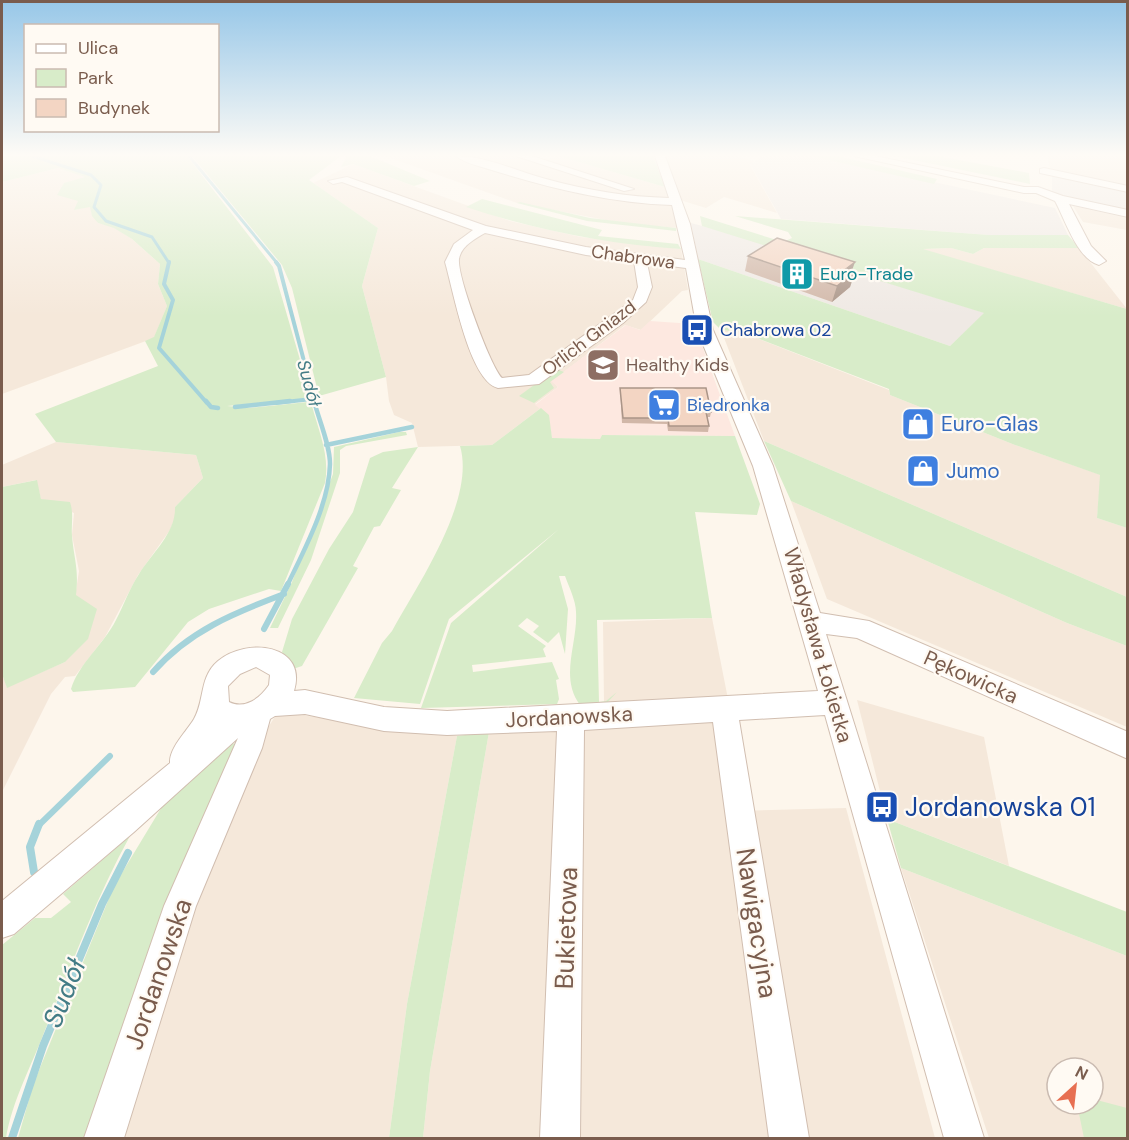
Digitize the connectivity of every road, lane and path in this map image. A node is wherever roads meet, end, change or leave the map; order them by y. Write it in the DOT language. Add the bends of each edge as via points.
graph roads {
  1 [pos="428,209"];
  2 [pos="678,209"];
  3 [pos="1065,209"];
  4 [pos="1106,209"];
  5 [pos="1128,214"];
  6 [pos="483,229"];
  7 [pos="640,259"];
  8 [pos="1099,261"];
  9 [pos="692,265"];
  10 [pos="812,622"];
  11 [pos="835,702"];
  12 [pos="263,704"];
  13 [pos="214,705"];
  14 [pos="724,708"];
  15 [pos="571,718"];
  16 [pos="1128,746"];
  17 [pos="171,779"];
  18 [pos="2,922"];
  19 [pos="104,1138"];
  20 [pos="560,1138"];
  21 [pos="789,1138"];
  22 [pos="964,1138"];
  1 -- 6 [label="street, Chabrowa"];
  2 -- 9 [label="street, Władysława Łokietka"];
  3 -- 8 [label="street" via="1086,248"];
  4 -- 5 [label="street"];
  6 -- 7 [label="street, Chabrowa"];
  6 -- 7 [label="street, Orlich Gniazd" via="457,248 452,262 473,336 488,373 498,383 533,380 639,302 645,287"];
  7 -- 9 [label="street, Chabrowa"];
  9 -- 10 [label="street, Władysława Łokietka" via="705,330 763,466"];
  10 -- 11 [label="street, Władysława Łokietka"];
  10 -- 16 [label="street, Pękowicka" via="861,628"];
  11 -- 14 [label="street, Jordanowska"];
  11 -- 22 [label="street, Władysława Łokietka"];
  12 -- 13 [label="street" via="225,715"];
  12 -- 13 [label="street" via="282,667 256,656 229,667 217,680"];
  12 -- 15 [label="street, Jordanowska" via="305,702 384,719 447,723"];
  12 -- 17 [label="street"];
  12 -- 19 [label="street, Jordanowska" via="180,906"];
  13 -- 17 [label="street"];
  14 -- 15 [label="street, Jordanowska"];
  14 -- 21 [label="street, Nawigacyjna"];
  15 -- 20 [label="street, Bukietowa"];
  17 -- 18 [label="street" via="98,845"];
}
